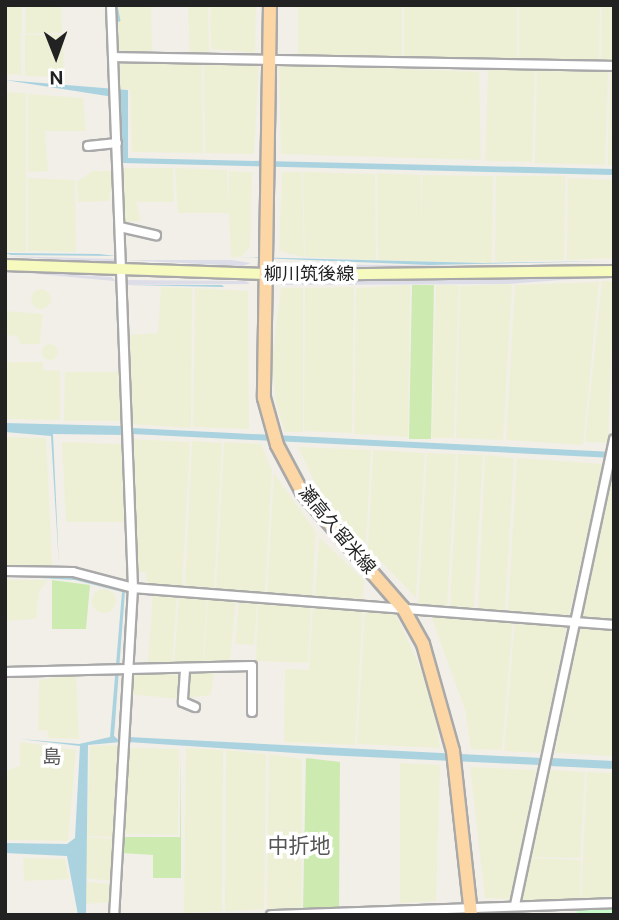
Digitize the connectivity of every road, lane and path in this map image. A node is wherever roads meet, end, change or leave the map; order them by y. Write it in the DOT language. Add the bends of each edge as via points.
graph roads {
  1 [pos="111,5"];
  2 [pos="270,5"];
  3 [pos="113,57"];
  4 [pos="268,60"];
  5 [pos="614,66"];
  6 [pos="117,143"];
  7 [pos="88,146"];
  8 [pos="120,227"];
  9 [pos="156,235"];
  10 [pos="264,264"];
  11 [pos="5,265"];
  12 [pos="121,271"];
  13 [pos="614,271"];
  14 [pos="614,439"];
  15 [pos="5,571"];
  16 [pos="133,588"];
  17 [pos="404,608"];
  18 [pos="575,622"];
  19 [pos="614,625"];
  20 [pos="128,667"];
  21 [pos="185,670"];
  22 [pos="5,672"];
  23 [pos="195,707"];
  24 [pos="252,712"];
  25 [pos="614,904"];
  26 [pos="514,905"];
  27 [pos="470,911"];
  28 [pos="114,915"];
  29 [pos="271,915"];
  1 -- 3 [label="street"];
  2 -- 4 [label="main road, 瀬高久留米線"];
  3 -- 4 [label="street"];
  3 -- 6 [label="street"];
  4 -- 5 [label="street"];
  4 -- 10 [label="main road, 瀬高久留米線"];
  6 -- 7 [label="street"];
  6 -- 8 [label="street"];
  8 -- 9 [label="street"];
  8 -- 12 [label="street"];
  10 -- 12 [label="main road, 柳川筑後線"];
  10 -- 13 [label="main road, 柳川筑後線"];
  10 -- 17 [label="main road, 瀬高久留米線" via="262,372 276,445 302,492"];
  11 -- 12 [label="main road, 柳川筑後線"];
  12 -- 16 [label="street"];
  14 -- 18 [label="street"];
  15 -- 16 [label="street" via="73,572"];
  16 -- 17 [label="street"];
  16 -- 20 [label="street"];
  17 -- 18 [label="street"];
  17 -- 27 [label="main road, 瀬高久留米線" via="435,676 454,757"];
  18 -- 19 [label="street"];
  18 -- 26 [label="street"];
  20 -- 21 [label="street"];
  20 -- 22 [label="street"];
  20 -- 28 [label="street"];
  21 -- 23 [label="street" via="183,702"];
  21 -- 24 [label="street" via="252,666"];
  25 -- 26 [label="street"];
  26 -- 27 [label="street"];
  27 -- 29 [label="street"];
}
